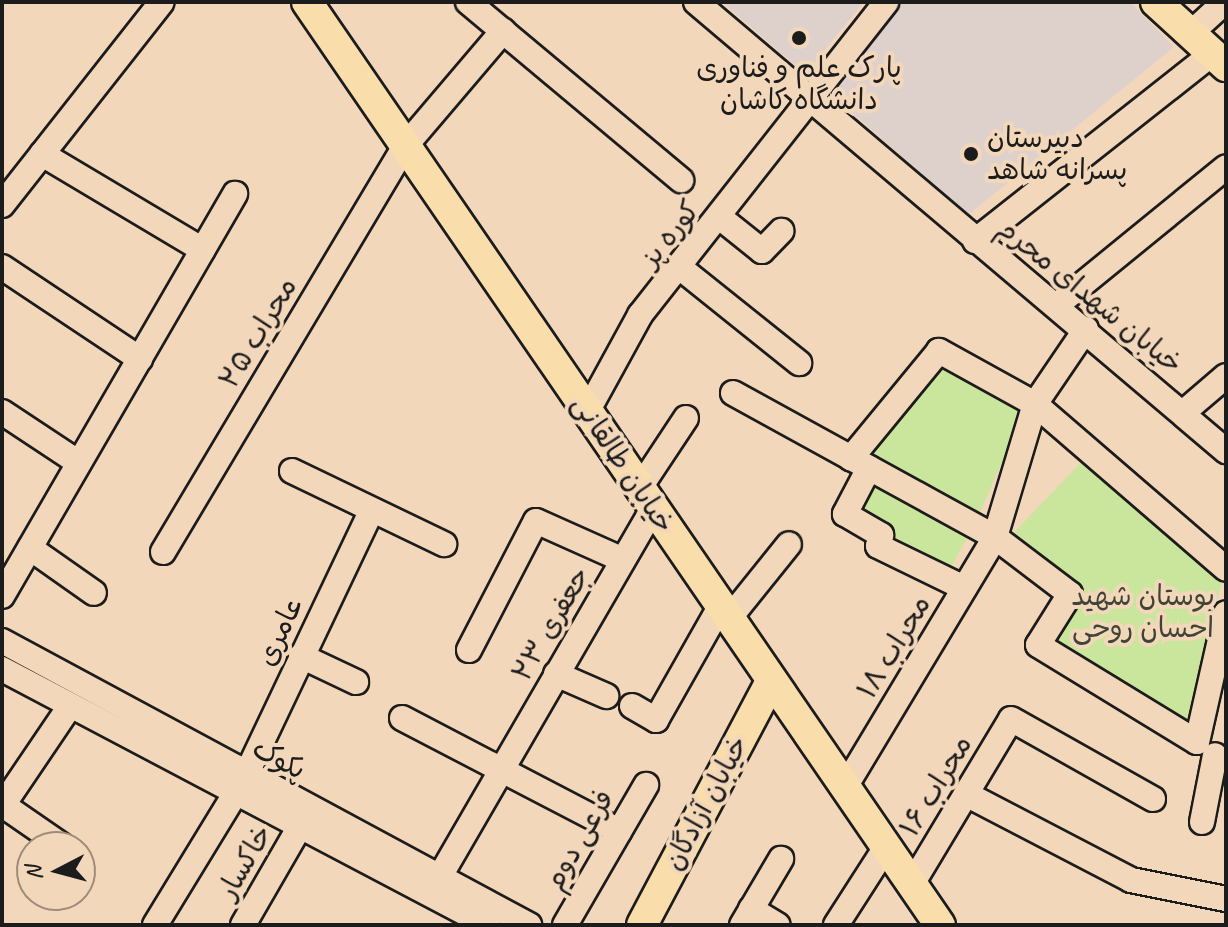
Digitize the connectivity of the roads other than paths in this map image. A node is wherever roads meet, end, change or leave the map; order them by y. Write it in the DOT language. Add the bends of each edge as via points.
graph roads {
  1 [pos="162,2"];
  2 [pos="307,2"];
  3 [pos="468,2"];
  4 [pos="696,2"];
  5 [pos="886,2"];
  6 [pos="1156,2"];
  7 [pos="1225,2"];
  8 [pos="503,31"];
  9 [pos="1191,33"];
  10 [pos="1219,60"];
  11 [pos="806,97"];
  12 [pos="406,145"];
  13 [pos="42,154"];
  14 [pos="1226,167"];
  15 [pos="681,180"];
  16 [pos="235,194"];
  17 [pos="2,205"];
  18 [pos="722,219"];
  19 [pos="781,231"];
  20 [pos="975,241"];
  21 [pos="203,250"];
  22 [pos="2,267"];
  23 [pos="683,270"];
  24 [pos="1057,305"];
  25 [pos="1086,329"];
  26 [pos="140,359"];
  27 [pos="799,363"];
  28 [pos="1226,376"];
  29 [pos="733,393"];
  30 [pos="1035,404"];
  31 [pos="1185,411"];
  32 [pos="2,412"];
  33 [pos="587,412"];
  34 [pos="686,418"];
  35 [pos="1226,451"];
  36 [pos="79,463"];
  37 [pos="860,463"];
  38 [pos="292,471"];
  39 [pos="646,499"];
  40 [pos="370,514"];
  41 [pos="995,537"];
  42 [pos="444,544"];
  43 [pos="789,544"];
  44 [pos="30,548"];
  45 [pos="163,552"];
  46 [pos="623,560"];
  47 [pos="1226,569"];
  48 [pos="964,588"];
  49 [pos="94,593"];
  50 [pos="2,596"];
  51 [pos="1226,613"];
  52 [pos="724,614"];
  53 [pos="2,641"];
  54 [pos="469,650"];
  55 [pos="301,656"];
  56 [pos="2,669"];
  57 [pos="556,674"];
  58 [pos="771,681"];
  59 [pos="356,682"];
  60 [pos="606,696"];
  61 [pos="70,706"];
  62 [pos="632,706"];
  63 [pos="402,718"];
  64 [pos="178,750"];
  65 [pos="1213,753"];
  66 [pos="500,770"];
  67 [pos="241,785"];
  68 [pos="646,785"];
  69 [pos="845,787"];
  70 [pos="966,794"];
  71 [pos="1153,799"];
  72 [pos="1202,822"];
  73 [pos="299,828"];
  74 [pos="41,831"];
  75 [pos="619,831"];
  76 [pos="886,847"];
  77 [pos="781,859"];
  78 [pos="439,878"];
  79 [pos="912,884"];
  80 [pos="1225,896"];
  81 [pos="746,917"];
  82 [pos="650,922"];
  83 [pos="155,925"];
  84 [pos="243,925"];
  85 [pos="488,925"];
  86 [pos="529,925"];
  87 [pos="565,925"];
  88 [pos="778,925"];
  89 [pos="836,925"];
  90 [pos="940,925"];
  1 -- 13 [label="street"];
  2 -- 12 [label="main road, خیابان طالقانی"];
  3 -- 8 [label="street"];
  4 -- 11 [label="street, خیابان شهدای محرم"];
  5 -- 11 [label="street, کوره پز"];
  6 -- 9 [label="main road"];
  7 -- 9 [label="street"];
  8 -- 12 [label="street, محراب ۲۵"];
  8 -- 15 [label="street"];
  9 -- 10 [label="main road"];
  10 -- 20 [label="street"];
  11 -- 18 [label="street, کوره پز"];
  11 -- 20 [label="street, خیابان شهدای محرم"];
  12 -- 33 [label="main road, خیابان طالقانی"];
  12 -- 45 [label="street, محراب ۲۵"];
  13 -- 17 [label="street"];
  13 -- 21 [label="street"];
  14 -- 24 [label="street"];
  16 -- 21 [label="street"];
  18 -- 19 [label="street" via="762,251"];
  18 -- 23 [label="street, کوره پز"];
  20 -- 24 [label="street, خیابان شهدای محرم"];
  21 -- 26 [label="street"];
  22 -- 26 [label="street"];
  23 -- 27 [label="street"];
  23 -- 33 [label="street, کوره پز" via="640,315"];
  24 -- 25 [label="street, خیابان شهدای محرم"];
  25 -- 30 [label="street, محراب ۱۸"];
  25 -- 31 [label="street, خیابان شهدای محرم"];
  26 -- 36 [label="street"];
  28 -- 31 [label="street"];
  29 -- 37 [label="street"];
  30 -- 37 [label="street" via="939,351"];
  30 -- 41 [label="street, محراب ۱۸"];
  30 -- 47 [label="street"];
  31 -- 35 [label="street, خیابان شهدای محرم"];
  32 -- 36 [label="street"];
  33 -- 39 [label="main road, خیابان طالقانی"];
  34 -- 39 [label="street, جعفری ۲۳"];
  36 -- 44 [label="street"];
  37 -- 41 [label="street"];
  37 -- 48 [label="street" via="845,514 881,535 878,546"];
  38 -- 40 [label="street"];
  39 -- 46 [label="street, جعفری ۲۳"];
  39 -- 52 [label="main road, خیابان طالقانی"];
  40 -- 42 [label="street"];
  40 -- 55 [label="street, عامری"];
  41 -- 48 [label="street, محراب ۱۸"];
  41 -- 65 [label="street" via="1070,594 1038,645"];
  43 -- 52 [label="street"];
  44 -- 49 [label="street"];
  44 -- 50 [label="street"];
  46 -- 54 [label="street" via="536,521"];
  46 -- 57 [label="street, جعفری ۲۳"];
  48 -- 69 [label="street, محراب ۱۸"];
  51 -- 65 [label="street"];
  52 -- 58 [label="main road, خیابان طالقانی"];
  52 -- 62 [label="street" via="656,720"];
  53 -- 64 [label="street, پکوک"];
  55 -- 59 [label="street"];
  55 -- 67 [label="street, عامری"];
  56 -- 61 [label="street, پکوک"];
  57 -- 60 [label="street"];
  57 -- 66 [label="street, جعفری ۲۳"];
  58 -- 69 [label="main road, خیابان طالقانی"];
  58 -- 82 [label="main road, خیابان آزادگان"];
  61 -- 64 [label="street, پکوک"];
  61 -- 74 [label="street" via="3,805"];
  63 -- 66 [label="street"];
  64 -- 67 [label="street, پکوک"];
  65 -- 72 [label="street"];
  66 -- 75 [label="street"];
  66 -- 78 [label="street, جعفری ۲۳"];
  67 -- 73 [label="street, پکوک"];
  67 -- 78 [label="street, پکوک"];
  67 -- 83 [label="street, عامری"];
  68 -- 75 [label="street, فرعی دوم"];
  69 -- 76 [label="main road, خیابان طالقانی"];
  70 -- 71 [label="street, محراب ۱۶" via="1011,719"];
  70 -- 79 [label="street, محراب ۱۶"];
  70 -- 80 [label="street" via="1131,880"];
  73 -- 84 [label="street, خاکسار"];
  73 -- 85 [label="street, پکوک"];
  75 -- 87 [label="street, فرعی دوم"];
  76 -- 79 [label="main road, خیابان طالقانی"];
  76 -- 89 [label="street"];
  77 -- 81 [label="street"];
  78 -- 86 [label="street, پکوک"];
  79 -- 90 [label="main road, خیابان طالقانی"];
  81 -- 88 [label="street"];
}
